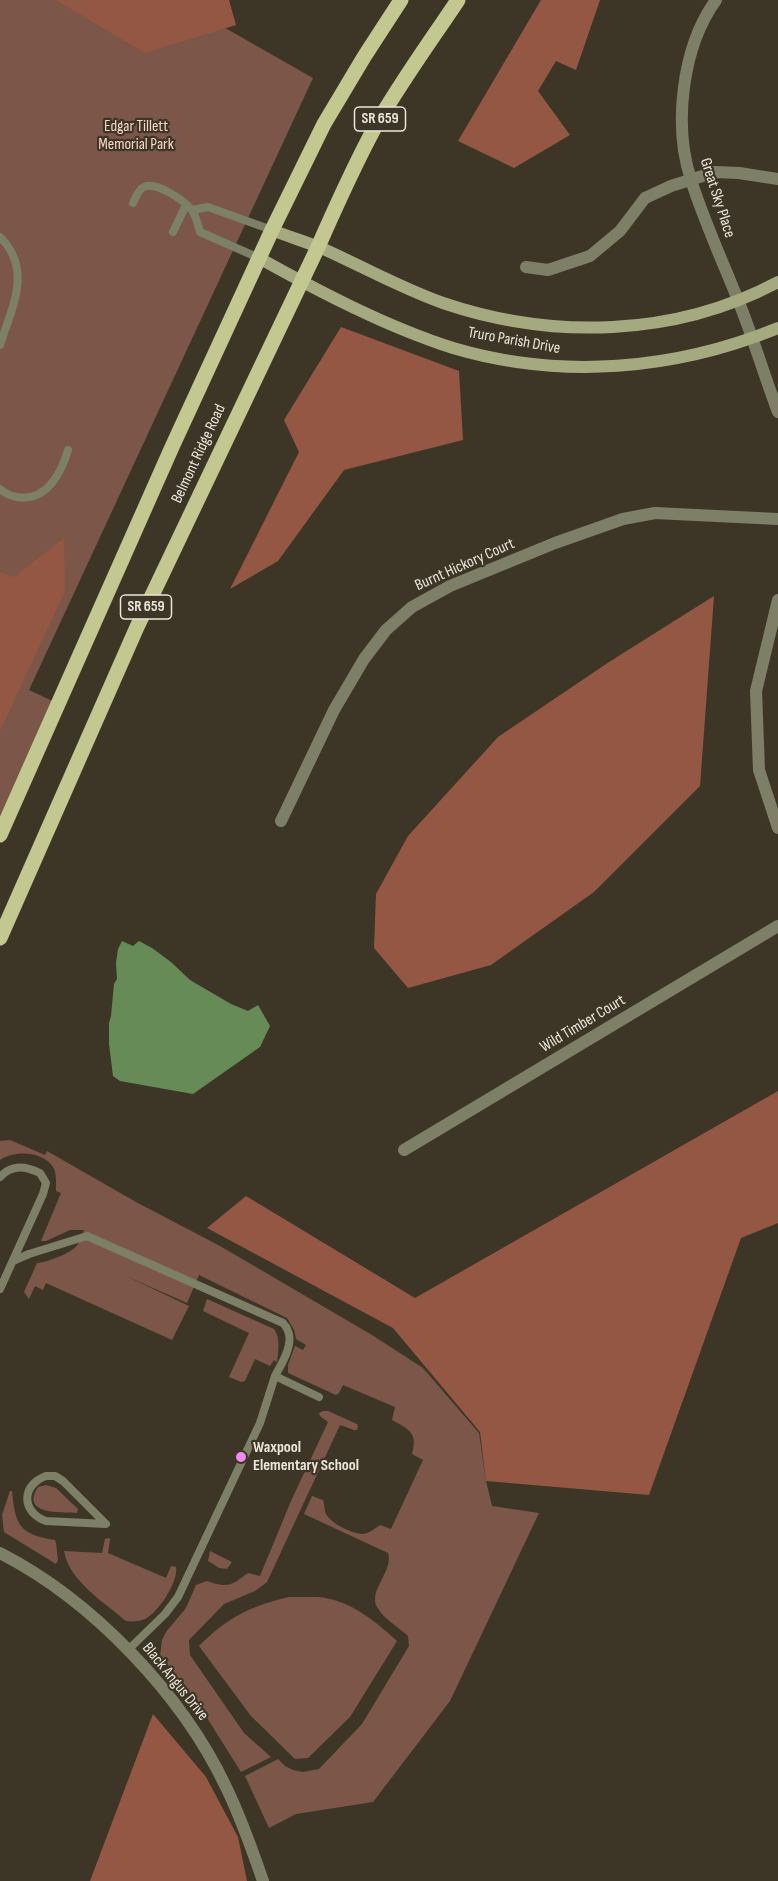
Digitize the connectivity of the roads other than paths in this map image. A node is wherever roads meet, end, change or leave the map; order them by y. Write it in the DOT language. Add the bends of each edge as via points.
graph roads {
  1 [pos="401,0"];
  2 [pos="458,0"];
  3 [pos="716,0"];
  4 [pos="778,179"];
  5 [pos="691,180"];
  6 [pos="133,202"];
  7 [pos="189,208"];
  8 [pos="272,230"];
  9 [pos="173,232"];
  10 [pos="0,237"];
  11 [pos="318,247"];
  12 [pos="259,258"];
  13 [pos="526,267"];
  14 [pos="302,281"];
  15 [pos="778,282"];
  16 [pos="738,300"];
  17 [pos="778,328"];
  18 [pos="751,339"];
  19 [pos="0,345"];
  20 [pos="778,412"];
  21 [pos="68,450"];
  22 [pos="0,489"];
  23 [pos="778,519"];
  24 [pos="778,600"];
  25 [pos="281,821"];
  26 [pos="778,828"];
  27 [pos="0,835"];
  28 [pos="778,926"];
  29 [pos="0,938"];
  30 [pos="404,1150"];
  31 [pos="0,1177"];
  32 [pos="13,1261"];
  33 [pos="0,1289"];
  34 [pos="275,1376"];
  35 [pos="319,1397"];
  36 [pos="63,1481"];
  37 [pos="0,1553"];
  38 [pos="128,1650"];
  39 [pos="263,1881"];
  1 -- 8 [label="main road, Belmont Ridge Road / SR 659" via="324,124"];
  2 -- 11 [label="main road, Belmont Ridge Road / SR 659" via="376,126"];
  3 -- 5 [label="street, Great Sky Place" via="690,55 684,83 684,146"];
  4 -- 5 [label="street" via="715,172"];
  5 -- 13 [label="street" via="645,198 620,231 590,256 548,270"];
  5 -- 16 [label="street, Great Sky Place"];
  6 -- 7 [label="lane" via="141,188 149,185 164,190"];
  7 -- 8 [label="lane" via="208,207"];
  7 -- 9 [label="lane"];
  7 -- 12 [label="lane" via="200,232"];
  8 -- 11 [label="street, Truro Parish Drive"];
  8 -- 12 [label="main road, Belmont Ridge Road / SR 659"];
  10 -- 19 [label="lane" via="13,254 18,276"];
  11 -- 14 [label="main road, Belmont Ridge Road / SR 659"];
  11 -- 16 [label="street, Truro Parish Drive" via="441,302 503,320 547,326 642,325 693,315"];
  12 -- 14 [label="street, Truro Parish Drive"];
  12 -- 27 [label="main road, Belmont Ridge Road / SR 659"];
  14 -- 18 [label="street, Truro Parish Drive" via="401,329 453,348 556,367 661,362"];
  14 -- 29 [label="main road, Belmont Ridge Road / SR 659" via="136,627"];
  15 -- 16 [label="street, Truro Parish Drive"];
  16 -- 18 [label="street, Great Sky Place"];
  17 -- 18 [label="street, Truro Parish Drive"];
  18 -- 20 [label="street, Great Sky Place"];
  21 -- 22 [label="lane" via="48,489 38,496 7,495"];
  23 -- 25 [label="street, Burnt Hickory Court" via="656,513 623,519 450,586 412,608 386,630 364,659 334,710"];
  24 -- 26 [label="street" via="756,692 759,770"];
  28 -- 30 [label="street, Wild Timber Court"];
  31 -- 32 [label="lane" via="17,1167 28,1168 40,1173 46,1183"];
  32 -- 33 [label="lane"];
  32 -- 34 [label="lane" via="87,1236 128,1253 283,1323 290,1340"];
  34 -- 35 [label="lane"];
  34 -- 38 [label="lane" via="260,1423 178,1597"];
  36 -- 36 [label="lane" via="56,1476 37,1479 27,1494 31,1512 46,1521 106,1524"];
  37 -- 38 [label="street, Black Angus Drive" via="58,1589"];
  38 -- 39 [label="street, Black Angus Drive" via="181,1713 219,1775 249,1839"];
}
